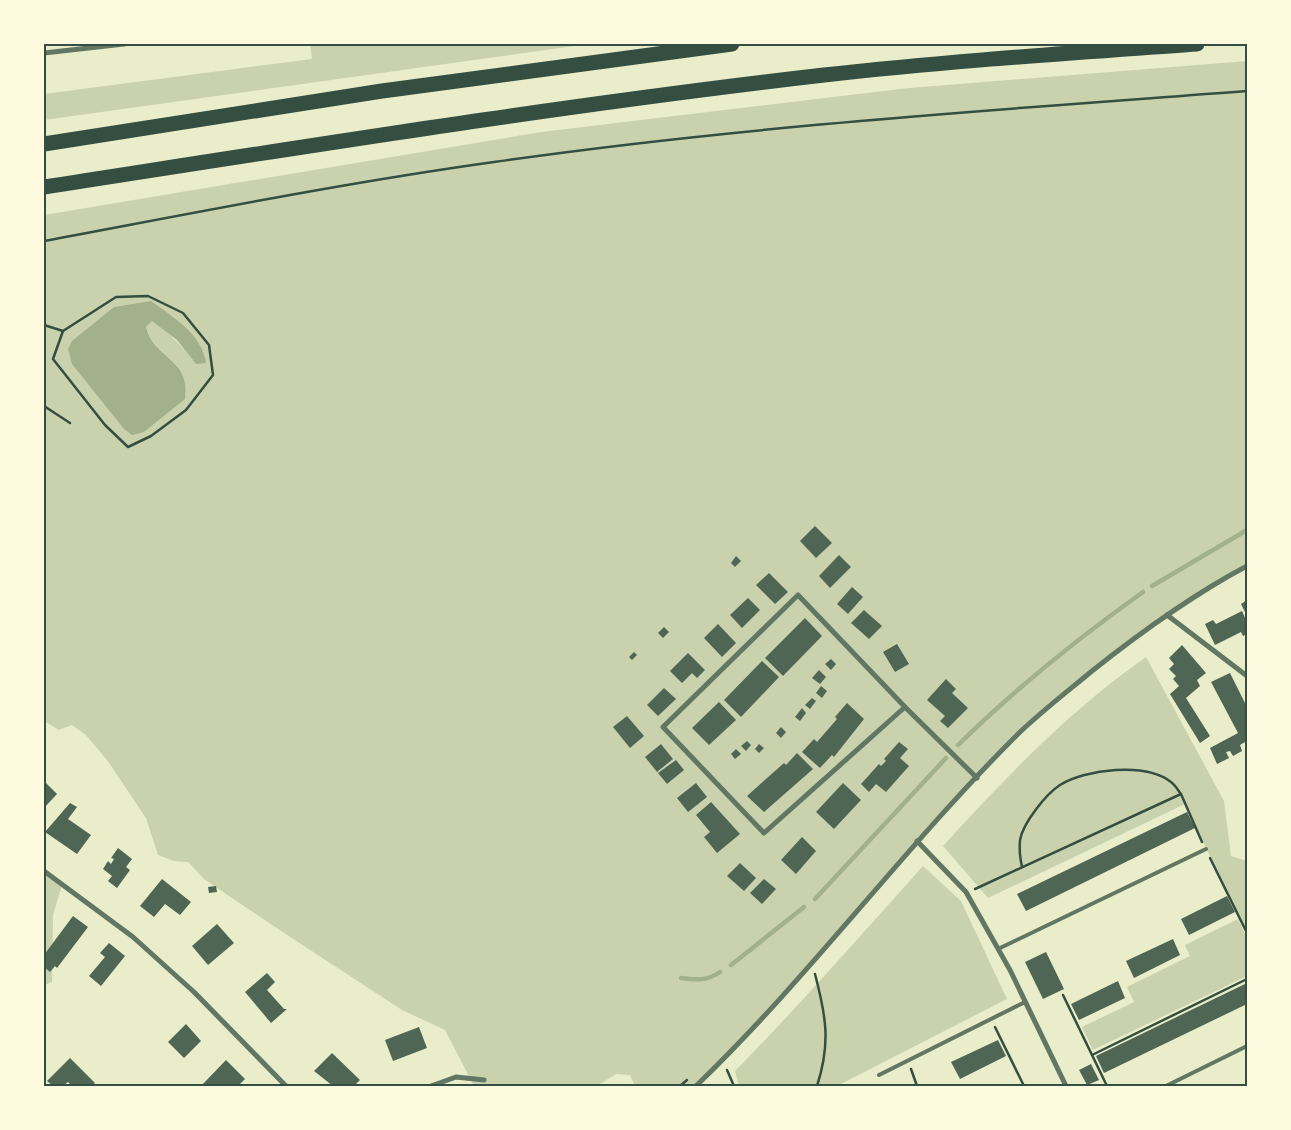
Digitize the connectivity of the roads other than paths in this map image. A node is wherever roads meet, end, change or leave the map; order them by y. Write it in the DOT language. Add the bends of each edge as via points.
graph roads {
  1 [pos="124,44"];
  2 [pos="732,44"];
  3 [pos="1197,44"];
  4 [pos="44,53"];
  5 [pos="44,144"];
  6 [pos="44,187"];
  7 [pos="1247,566"];
  8 [pos="1167,615"];
  9 [pos="1247,676"];
  10 [pos="904,707"];
  11 [pos="977,778"];
  12 [pos="918,841"];
  13 [pos="1206,849"];
  14 [pos="44,871"];
  15 [pos="998,949"];
  16 [pos="1025,1002"];
  17 [pos="1247,1046"];
  18 [pos="879,1075"];
  19 [pos="484,1080"];
  20 [pos="286,1086"];
  21 [pos="431,1086"];
  22 [pos="696,1086"];
  23 [pos="1066,1086"];
  24 [pos="1166,1086"];
  1 -- 4 [label="street"];
  2 -- 5 [label="highway" via="382,92"];
  3 -- 6 [label="highway" via="824,75 389,133"];
  7 -- 8 [label="street"];
  8 -- 9 [label="street"];
  8 -- 11 [label="street" via="1065,693 1020,732"];
  10 -- 10 [label="street" via="798,595 662,727 764,833"];
  10 -- 11 [label="street"];
  11 -- 12 [label="street"];
  12 -- 15 [label="street" via="966,892"];
  12 -- 22 [label="street" via="722,1062"];
  13 -- 15 [label="lane"];
  14 -- 20 [label="street" via="133,938 194,992"];
  15 -- 16 [label="street"];
  16 -- 18 [label="lane"];
  16 -- 23 [label="street"];
  17 -- 24 [label="lane"];
  19 -- 21 [label="street" via="456,1078"];
}
